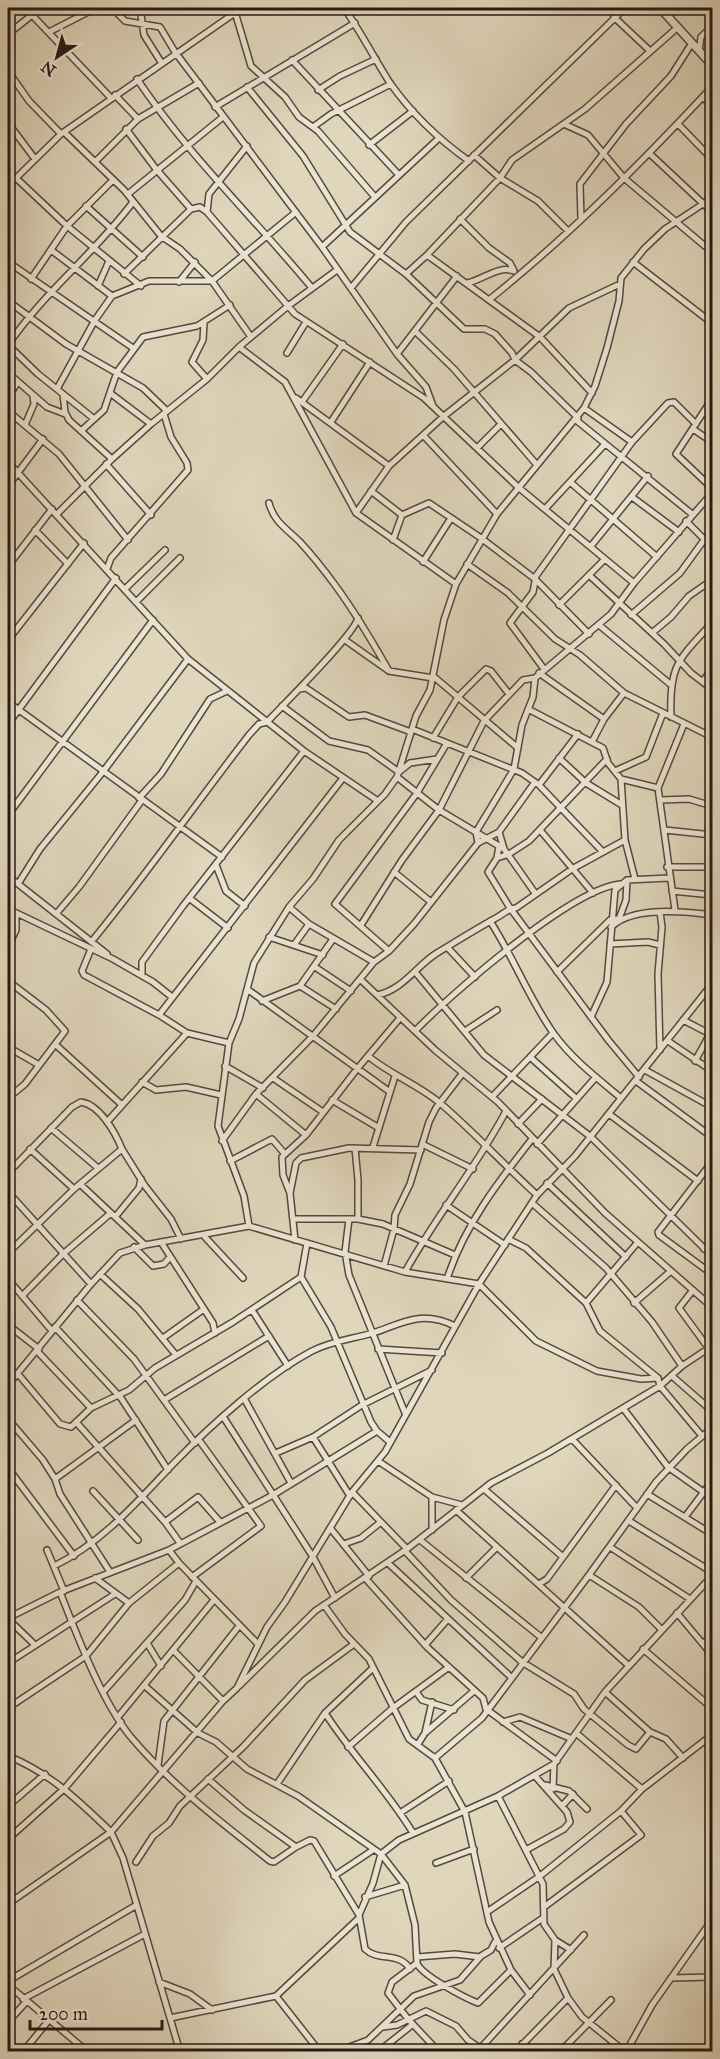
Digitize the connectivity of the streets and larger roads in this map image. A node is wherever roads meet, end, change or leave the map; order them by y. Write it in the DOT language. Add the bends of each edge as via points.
graph roads {
  1 [pos="39,8"];
  2 [pos="96,8"];
  3 [pos="112,8"];
  4 [pos="141,8"];
  5 [pos="242,8"];
  6 [pos="344,8"];
  7 [pos="625,8"];
  8 [pos="663,9"];
  9 [pos="235,12"];
  10 [pos="31,14"];
  11 [pos="614,17"];
  12 [pos="355,23"];
  13 [pos="142,26"];
  14 [pos="712,26"];
  15 [pos="678,27"];
  16 [pos="49,32"];
  17 [pos="8,34"];
  18 [pos="692,43"];
  19 [pos="649,50"];
  20 [pos="699,51"];
  21 [pos="175,52"];
  22 [pos="375,59"];
  23 [pos="292,60"];
  24 [pos="161,62"];
  25 [pos="712,65"];
  26 [pos="8,71"];
  27 [pos="264,76"];
  28 [pos="137,79"];
  29 [pos="199,83"];
  30 [pos="391,84"];
  31 [pos="246,87"];
  32 [pos="712,87"];
  33 [pos="318,90"];
  34 [pos="113,96"];
  35 [pos="704,97"];
  36 [pos="155,106"];
  37 [pos="712,106"];
  38 [pos="216,107"];
  39 [pos="412,111"];
  40 [pos="339,112"];
  41 [pos="223,117"];
  42 [pos="138,119"];
  43 [pos="8,123"];
  44 [pos="564,124"];
  45 [pos="678,124"];
  46 [pos="313,127"];
  47 [pos="126,129"];
  48 [pos="62,133"];
  49 [pos="438,139"];
  50 [pos="369,145"];
  51 [pos="185,146"];
  52 [pos="247,146"];
  53 [pos="649,153"];
  54 [pos="604,154"];
  55 [pos="474,155"];
  56 [pos="35,159"];
  57 [pos="712,159"];
  58 [pos="468,161"];
  59 [pos="95,162"];
  60 [pos="156,169"];
  61 [pos="399,175"];
  62 [pos="16,178"];
  63 [pos="500,178"];
  64 [pos="624,178"];
  65 [pos="219,179"];
  66 [pos="113,180"];
  67 [pos="9,183"];
  68 [pos="128,194"];
  69 [pos="209,194"];
  70 [pos="374,196"];
  71 [pos="712,198"];
  72 [pos="133,202"];
  73 [pos="705,205"];
  74 [pos="86,206"];
  75 [pos="200,207"];
  76 [pos="191,209"];
  77 [pos="207,212"];
  78 [pos="296,212"];
  79 [pos="712,212"];
  80 [pos="460,219"];
  81 [pos="581,219"];
  82 [pos="677,221"];
  83 [pos="345,224"];
  84 [pos="67,226"];
  85 [pos="112,227"];
  86 [pos="568,231"];
  87 [pos="269,235"];
  88 [pos="161,237"];
  89 [pos="93,248"];
  90 [pos="322,248"];
  91 [pos="51,250"];
  92 [pos="712,252"];
  93 [pos="379,254"];
  94 [pos="427,255"];
  95 [pos="245,256"];
  96 [pos="143,257"];
  97 [pos="504,258"];
  98 [pos="109,261"];
  99 [pos="195,261"];
  100 [pos="8,262"];
  101 [pos="633,262"];
  102 [pos="76,267"];
  103 [pos="502,269"];
  104 [pos="337,270"];
  105 [pos="514,271"];
  106 [pos="124,274"];
  107 [pos="406,274"];
  108 [pos="521,274"];
  109 [pos="457,276"];
  110 [pos="31,279"];
  111 [pos="212,280"];
  112 [pos="179,282"];
  113 [pos="466,283"];
  114 [pos="620,284"];
  115 [pos="98,286"];
  116 [pos="141,286"];
  117 [pos="312,288"];
  118 [pos="351,288"];
  119 [pos="51,291"];
  120 [pos="112,296"];
  121 [pos="490,299"];
  122 [pos="8,302"];
  123 [pos="436,304"];
  124 [pos="230,305"];
  125 [pos="288,306"];
  126 [pos="29,316"];
  127 [pos="95,320"];
  128 [pos="306,322"];
  129 [pos="204,323"];
  130 [pos="712,323"];
  131 [pos="416,331"];
  132 [pos="540,337"];
  133 [pos="251,338"];
  134 [pos="343,344"];
  135 [pos="8,345"];
  136 [pos="239,347"];
  137 [pos="133,348"];
  138 [pos="79,350"];
  139 [pos="287,353"];
  140 [pos="397,354"];
  141 [pos="515,360"];
  142 [pos="370,362"];
  143 [pos="117,372"];
  144 [pos="8,373"];
  145 [pos="207,379"];
  146 [pos="17,383"];
  147 [pos="57,389"];
  148 [pos="472,392"];
  149 [pos="110,393"];
  150 [pos="592,393"];
  151 [pos="63,394"];
  152 [pos="33,395"];
  153 [pos="294,397"];
  154 [pos="8,398"];
  155 [pos="712,399"];
  156 [pos="41,401"];
  157 [pos="302,402"];
  158 [pos="34,404"];
  159 [pos="433,407"];
  160 [pos="584,408"];
  161 [pos="8,411"];
  162 [pos="704,411"];
  163 [pos="165,412"];
  164 [pos="65,414"];
  165 [pos="444,416"];
  166 [pos="712,417"];
  167 [pos="93,418"];
  168 [pos="577,419"];
  169 [pos="330,422"];
  170 [pos="151,424"];
  171 [pos="25,425"];
  172 [pos="500,425"];
  173 [pos="694,427"];
  174 [pos="81,431"];
  175 [pos="423,435"];
  176 [pos="43,440"];
  177 [pos="632,442"];
  178 [pos="712,442"];
  179 [pos="605,444"];
  180 [pos="477,448"];
  181 [pos="621,458"];
  182 [pos="112,459"];
  183 [pos="8,462"];
  184 [pos="106,464"];
  185 [pos="537,465"];
  186 [pos="389,466"];
  187 [pos="18,472"];
  188 [pos="648,476"];
  189 [pos="570,482"];
  190 [pos="8,486"];
  191 [pos="84,486"];
  192 [pos="518,487"];
  193 [pos="712,490"];
  194 [pos="371,491"];
  195 [pos="632,497"];
  196 [pos="591,500"];
  197 [pos="269,503"];
  198 [pos="52,509"];
  199 [pos="545,509"];
  200 [pos="356,513"];
  201 [pos="57,514"];
  202 [pos="497,514"];
  203 [pos="692,514"];
  204 [pos="151,515"];
  205 [pos="402,515"];
  206 [pos="452,518"];
  207 [pos="614,520"];
  208 [pos="686,521"];
  209 [pos="35,530"];
  210 [pos="569,530"];
  211 [pos="679,532"];
  212 [pos="481,537"];
  213 [pos="128,540"];
  214 [pos="393,540"];
  215 [pos="705,540"];
  216 [pos="84,543"];
  217 [pos="591,546"];
  218 [pos="712,547"];
  219 [pos="165,550"];
  220 [pos="97,557"];
  221 [pos="657,557"];
  222 [pos="111,558"];
  223 [pos="180,558"];
  224 [pos="605,559"];
  225 [pos="423,561"];
  226 [pos="68,564"];
  227 [pos="467,564"];
  228 [pos="8,566"];
  229 [pos="107,569"];
  230 [pos="589,575"];
  231 [pos="116,578"];
  232 [pos="535,579"];
  233 [pos="712,580"];
  234 [pos="634,583"];
  235 [pos="456,584"];
  236 [pos="125,589"];
  237 [pos="136,602"];
  238 [pos="618,603"];
  239 [pos="559,605"];
  240 [pos="524,607"];
  241 [pos="631,615"];
  242 [pos="358,618"];
  243 [pos="153,620"];
  244 [pos="712,623"];
  245 [pos="599,625"];
  246 [pos="652,633"];
  247 [pos="589,634"];
  248 [pos="8,640"];
  249 [pos="345,640"];
  250 [pos="571,649"];
  251 [pos="188,659"];
  252 [pos="679,660"];
  253 [pos="712,669"];
  254 [pos="389,671"];
  255 [pos="539,673"];
  256 [pos="433,677"];
  257 [pos="703,681"];
  258 [pos="670,684"];
  259 [pos="712,688"];
  260 [pos="227,691"];
  261 [pos="294,691"];
  262 [pos="624,693"];
  263 [pos="509,694"];
  264 [pos="458,697"];
  265 [pos="8,702"];
  266 [pos="282,706"];
  267 [pos="18,709"];
  268 [pos="528,709"];
  269 [pos="663,713"];
  270 [pos="260,716"];
  271 [pos="671,717"];
  272 [pos="604,719"];
  273 [pos="484,721"];
  274 [pos="267,722"];
  275 [pos="259,723"];
  276 [pos="8,724"];
  277 [pos="684,724"];
  278 [pos="712,726"];
  279 [pos="411,731"];
  280 [pos="578,734"];
  281 [pos="711,736"];
  282 [pos="433,738"];
  283 [pos="592,742"];
  284 [pos="62,743"];
  285 [pos="447,743"];
  286 [pos="518,748"];
  287 [pos="468,750"];
  288 [pos="303,751"];
  289 [pos="559,758"];
  290 [pos="437,759"];
  291 [pos="607,759"];
  292 [pos="514,769"];
  293 [pos="615,771"];
  294 [pos="102,773"];
  295 [pos="398,774"];
  296 [pos="343,778"];
  297 [pos="621,779"];
  298 [pos="586,783"];
  299 [pos="537,784"];
  300 [pos="658,788"];
  301 [pos="417,793"];
  302 [pos="140,799"];
  303 [pos="660,800"];
  304 [pos="378,801"];
  305 [pos="621,805"];
  306 [pos="712,806"];
  307 [pos="560,808"];
  308 [pos="439,810"];
  309 [pos="8,815"];
  310 [pos="179,827"];
  311 [pos="540,830"];
  312 [pos="665,830"];
  313 [pos="476,832"];
  314 [pos="499,832"];
  315 [pos="712,835"];
  316 [pos="488,839"];
  317 [pos="625,840"];
  318 [pos="478,843"];
  319 [pos="502,848"];
  320 [pos="602,851"];
  321 [pos="509,854"];
  322 [pos="222,857"];
  323 [pos="497,858"];
  324 [pos="216,865"];
  325 [pos="667,867"];
  326 [pos="712,867"];
  327 [pos="572,869"];
  328 [pos="394,872"];
  329 [pos="8,876"];
  330 [pos="669,878"];
  331 [pos="635,879"];
  332 [pos="627,880"];
  333 [pos="18,884"];
  334 [pos="620,884"];
  335 [pos="672,891"];
  336 [pos="535,893"];
  337 [pos="593,893"];
  338 [pos="712,895"];
  339 [pos="189,898"];
  340 [pos="431,902"];
  341 [pos="245,906"];
  342 [pos="289,907"];
  343 [pos="510,908"];
  344 [pos="8,909"];
  345 [pos="675,910"];
  346 [pos="660,912"];
  347 [pos="16,913"];
  348 [pos="56,914"];
  349 [pos="712,915"];
  350 [pos="619,919"];
  351 [pos="610,920"];
  352 [pos="490,921"];
  353 [pos="309,924"];
  354 [pos="361,925"];
  355 [pos="611,927"];
  356 [pos="228,928"];
  357 [pos="531,933"];
  358 [pos="269,938"];
  359 [pos="333,939"];
  360 [pos="92,941"];
  361 [pos="610,944"];
  362 [pos="294,945"];
  363 [pos="660,945"];
  364 [pos="8,946"];
  365 [pos="448,948"];
  366 [pos="91,949"];
  367 [pos="508,949"];
  368 [pos="389,951"];
  369 [pos="323,956"];
  370 [pos="113,959"];
  371 [pos="142,962"];
  372 [pos="374,962"];
  373 [pos="126,967"];
  374 [pos="315,967"];
  375 [pos="557,972"];
  376 [pos="416,973"];
  377 [pos="142,975"];
  378 [pos="475,977"];
  379 [pos="360,979"];
  380 [pos="8,981"];
  381 [pos="712,984"];
  382 [pos="300,986"];
  383 [pos="247,989"];
  384 [pos="351,991"];
  385 [pos="386,994"];
  386 [pos="254,995"];
  387 [pos="377,995"];
  388 [pos="172,997"];
  389 [pos="244,999"];
  390 [pos="382,1000"];
  391 [pos="262,1001"];
  392 [pos="441,1005"];
  393 [pos="336,1009"];
  394 [pos="497,1010"];
  395 [pos="159,1015"];
  396 [pos="591,1017"];
  397 [pos="400,1018"];
  398 [pos="683,1020"];
  399 [pos="415,1031"];
  400 [pos="465,1031"];
  401 [pos="187,1033"];
  402 [pos="553,1033"];
  403 [pos="711,1034"];
  404 [pos="313,1036"];
  405 [pos="668,1041"];
  406 [pos="229,1043"];
  407 [pos="56,1045"];
  408 [pos="8,1047"];
  409 [pos="660,1050"];
  410 [pos="368,1056"];
  411 [pos="530,1057"];
  412 [pos="695,1061"];
  413 [pos="39,1065"];
  414 [pos="225,1066"];
  415 [pos="357,1069"];
  416 [pos="645,1070"];
  417 [pos="712,1071"];
  418 [pos="462,1074"];
  419 [pos="395,1076"];
  420 [pos="596,1077"];
  421 [pos="273,1078"];
  422 [pos="510,1078"];
  423 [pos="638,1079"];
  424 [pos="142,1082"];
  425 [pos="263,1088"];
  426 [pos="390,1092"];
  427 [pos="256,1094"];
  428 [pos="220,1095"];
  429 [pos="492,1097"];
  430 [pos="8,1098"];
  431 [pos="621,1098"];
  432 [pos="542,1099"];
  433 [pos="577,1099"];
  434 [pos="332,1100"];
  435 [pos="440,1103"];
  436 [pos="122,1106"];
  437 [pos="712,1107"];
  438 [pos="506,1111"];
  439 [pos="323,1112"];
  440 [pos="564,1114"];
  441 [pos="609,1114"];
  442 [pos="107,1122"];
  443 [pos="518,1124"];
  444 [pos="51,1128"];
  445 [pos="379,1128"];
  446 [pos="306,1135"];
  447 [pos="591,1137"];
  448 [pos="712,1137"];
  449 [pos="532,1138"];
  450 [pos="222,1141"];
  451 [pos="537,1144"];
  452 [pos="373,1147"];
  453 [pos="422,1147"];
  454 [pos="355,1148"];
  455 [pos="30,1149"];
  456 [pos="122,1149"];
  457 [pos="486,1149"];
  458 [pos="284,1153"];
  459 [pos="230,1161"];
  460 [pos="712,1162"];
  461 [pos="98,1168"];
  462 [pos="473,1168"];
  463 [pos="561,1168"];
  464 [pos="508,1169"];
  465 [pos="8,1173"];
  466 [pos="141,1179"];
  467 [pos="698,1181"];
  468 [pos="547,1183"];
  469 [pos="80,1184"];
  470 [pos="146,1186"];
  471 [pos="138,1188"];
  472 [pos="74,1189"];
  473 [pos="8,1192"];
  474 [pos="290,1193"];
  475 [pos="537,1195"];
  476 [pos="532,1203"];
  477 [pos="446,1205"];
  478 [pos="113,1215"];
  479 [pos="671,1215"];
  480 [pos="294,1219"];
  481 [pos="349,1219"];
  482 [pos="358,1219"];
  483 [pos="472,1223"];
  484 [pos="36,1226"];
  485 [pos="249,1226"];
  486 [pos="394,1229"];
  487 [pos="204,1236"];
  488 [pos="181,1239"];
  489 [pos="295,1240"];
  490 [pos="712,1241"];
  491 [pos="161,1242"];
  492 [pos="422,1242"];
  493 [pos="506,1242"];
  494 [pos="638,1242"];
  495 [pos="307,1244"];
  496 [pos="145,1245"];
  497 [pos="134,1247"];
  498 [pos="704,1249"];
  499 [pos="345,1252"];
  500 [pos="8,1253"];
  501 [pos="63,1254"];
  502 [pos="455,1255"];
  503 [pos="712,1256"];
  504 [pos="170,1257"];
  505 [pos="626,1257"];
  506 [pos="384,1266"];
  507 [pos="671,1271"];
  508 [pos="405,1272"];
  509 [pos="712,1273"];
  510 [pos="100,1274"];
  511 [pos="611,1274"];
  512 [pos="301,1277"];
  513 [pos="243,1278"];
  514 [pos="8,1279"];
  515 [pos="447,1279"];
  516 [pos="91,1284"];
  517 [pos="479,1284"];
  518 [pos="693,1290"];
  519 [pos="22,1296"];
  520 [pos="77,1300"];
  521 [pos="586,1303"];
  522 [pos="634,1303"];
  523 [pos="712,1307"];
  524 [pos="204,1309"];
  525 [pos="252,1310"];
  526 [pos="211,1320"];
  527 [pos="8,1324"];
  528 [pos="227,1325"];
  529 [pos="455,1326"];
  530 [pos="54,1329"];
  531 [pos="215,1333"];
  532 [pos="372,1333"];
  533 [pos="269,1336"];
  534 [pos="163,1338"];
  535 [pos="337,1341"];
  536 [pos="711,1347"];
  537 [pos="378,1349"];
  538 [pos="38,1350"];
  539 [pos="442,1353"];
  540 [pos="176,1355"];
  541 [pos="288,1366"];
  542 [pos="682,1366"];
  543 [pos="433,1369"];
  544 [pos="18,1374"];
  545 [pos="146,1375"];
  546 [pos="672,1376"];
  547 [pos="658,1378"];
  548 [pos="8,1385"];
  549 [pos="660,1386"];
  550 [pos="394,1387"];
  551 [pos="118,1395"];
  552 [pos="164,1400"];
  553 [pos="245,1400"];
  554 [pos="362,1405"];
  555 [pos="91,1408"];
  556 [pos="623,1408"];
  557 [pos="712,1408"];
  558 [pos="405,1413"];
  559 [pos="224,1418"];
  560 [pos="8,1419"];
  561 [pos="136,1420"];
  562 [pos="76,1422"];
  563 [pos="712,1428"];
  564 [pos="377,1431"];
  565 [pos="702,1436"];
  566 [pos="313,1437"];
  567 [pos="572,1439"];
  568 [pos="197,1441"];
  569 [pos="390,1442"];
  570 [pos="100,1448"];
  571 [pos="276,1453"];
  572 [pos="326,1461"];
  573 [pos="378,1461"];
  574 [pos="668,1467"];
  575 [pos="8,1468"];
  576 [pos="168,1470"];
  577 [pos="55,1479"];
  578 [pos="712,1481"];
  579 [pos="291,1483"];
  580 [pos="615,1485"];
  581 [pos="484,1488"];
  582 [pos="93,1491"];
  583 [pos="704,1493"];
  584 [pos="351,1494"];
  585 [pos="647,1494"];
  586 [pos="273,1495"];
  587 [pos="143,1497"];
  588 [pos="432,1497"];
  589 [pos="712,1498"];
  590 [pos="462,1505"];
  591 [pos="248,1506"];
  592 [pos="637,1508"];
  593 [pos="456,1510"];
  594 [pos="686,1517"];
  595 [pos="118,1519"];
  596 [pos="629,1521"];
  597 [pos="165,1522"];
  598 [pos="220,1522"];
  599 [pos="381,1522"];
  600 [pos="331,1529"];
  601 [pos="432,1530"];
  602 [pos="712,1534"];
  603 [pos="138,1540"];
  604 [pos="420,1540"];
  605 [pos="180,1543"];
  606 [pos="92,1544"];
  607 [pos="344,1545"];
  608 [pos="497,1547"];
  609 [pos="610,1547"];
  610 [pos="47,1550"];
  611 [pos="169,1550"];
  612 [pos="406,1550"];
  613 [pos="74,1556"];
  614 [pos="313,1557"];
  615 [pos="563,1557"];
  616 [pos="178,1563"];
  617 [pos="388,1563"];
  618 [pos="54,1566"];
  619 [pos="110,1572"];
  620 [pos="712,1574"];
  621 [pos="589,1575"];
  622 [pos="95,1578"];
  623 [pos="367,1578"];
  624 [pos="466,1578"];
  625 [pos="194,1579"];
  626 [pos="547,1579"];
  627 [pos="539,1584"];
  628 [pos="62,1591"];
  629 [pos="549,1591"];
  630 [pos="115,1594"];
  631 [pos="335,1598"];
  632 [pos="690,1599"];
  633 [pos="214,1600"];
  634 [pos="129,1603"];
  635 [pos="324,1605"];
  636 [pos="566,1606"];
  637 [pos="677,1613"];
  638 [pos="8,1616"];
  639 [pos="447,1620"];
  640 [pos="72,1622"];
  641 [pos="239,1626"];
  642 [pos="661,1629"];
  643 [pos="712,1634"];
  644 [pos="542,1638"];
  645 [pos="147,1642"];
  646 [pos="257,1643"];
  647 [pos="34,1644"];
  648 [pos="354,1644"];
  649 [pos="703,1644"];
  650 [pos="426,1645"];
  651 [pos="643,1649"];
  652 [pos="173,1650"];
  653 [pos="712,1655"];
  654 [pos="86,1656"];
  655 [pos="522,1662"];
  656 [pos="8,1663"];
  657 [pos="628,1665"];
  658 [pos="161,1666"];
  659 [pos="449,1667"];
  660 [pos="373,1668"];
  661 [pos="198,1676"];
  662 [pos="512,1678"];
  663 [pos="145,1686"];
  664 [pos="237,1688"];
  665 [pos="474,1690"];
  666 [pos="104,1691"];
  667 [pos="605,1692"];
  668 [pos="417,1693"];
  669 [pos="223,1701"];
  670 [pos="432,1702"];
  671 [pos="8,1708"];
  672 [pos="393,1708"];
  673 [pos="712,1708"];
  674 [pos="170,1710"];
  675 [pos="454,1710"];
  676 [pos="488,1710"];
  677 [pos="590,1712"];
  678 [pos="325,1713"];
  679 [pos="120,1720"];
  680 [pos="503,1722"];
  681 [pos="651,1732"];
  682 [pos="198,1733"];
  683 [pos="425,1733"];
  684 [pos="712,1735"];
  685 [pos="574,1736"];
  686 [pos="418,1744"];
  687 [pos="348,1747"];
  688 [pos="233,1757"];
  689 [pos="9,1758"];
  690 [pos="435,1758"];
  691 [pos="683,1758"];
  692 [pos="555,1762"];
  693 [pos="158,1765"];
  694 [pos="164,1770"];
  695 [pos="45,1774"];
  696 [pos="536,1776"];
  697 [pos="208,1779"];
  698 [pos="449,1781"];
  699 [pos="277,1784"];
  700 [pos="545,1785"];
  701 [pos="553,1786"];
  702 [pos="65,1788"];
  703 [pos="642,1789"];
  704 [pos="573,1794"];
  705 [pos="191,1796"];
  706 [pos="498,1796"];
  707 [pos="554,1796"];
  708 [pos="8,1806"];
  709 [pos="562,1806"];
  710 [pos="587,1809"];
  711 [pos="621,1811"];
  712 [pos="465,1812"];
  713 [pos="400,1813"];
  714 [pos="111,1832"];
  715 [pos="413,1833"];
  716 [pos="8,1839"];
  717 [pos="296,1847"];
  718 [pos="474,1849"];
  719 [pos="526,1850"];
  720 [pos="371,1852"];
  721 [pos="381,1854"];
  722 [pos="136,1862"];
  723 [pos="378,1862"];
  724 [pos="436,1863"];
  725 [pos="334,1876"];
  726 [pos="540,1876"];
  727 [pos="405,1885"];
  728 [pos="365,1897"];
  729 [pos="8,1905"];
  730 [pos="135,1906"];
  731 [pos="544,1907"];
  732 [pos="487,1912"];
  733 [pos="359,1916"];
  734 [pos="543,1918"];
  735 [pos="712,1920"];
  736 [pos="145,1934"];
  737 [pos="584,1935"];
  738 [pos="495,1938"];
  739 [pos="555,1940"];
  740 [pos="499,1948"];
  741 [pos="571,1950"];
  742 [pos="480,1957"];
  743 [pos="417,1960"];
  744 [pos="410,1969"];
  745 [pos="554,1969"];
  746 [pos="511,1970"];
  747 [pos="712,1977"];
  748 [pos="671,1978"];
  749 [pos="159,1982"];
  750 [pos="8,1983"];
  751 [pos="444,1985"];
  752 [pos="530,1995"];
  753 [pos="276,1996"];
  754 [pos="568,1998"];
  755 [pos="24,2000"];
  756 [pos="611,2000"];
  757 [pos="400,2008"];
  758 [pos="212,2010"];
  759 [pos="170,2018"];
  760 [pos="408,2019"];
  761 [pos="49,2020"];
  762 [pos="8,2022"];
  763 [pos="589,2024"];
  764 [pos="412,2025"];
  765 [pos="383,2027"];
  766 [pos="362,2044"];
  767 [pos="522,2044"];
  768 [pos="482,2050"];
  769 [pos="624,2051"];
  770 [pos="23,2052"];
  771 [pos="88,2052"];
  772 [pos="180,2052"];
  773 [pos="320,2052"];
  774 [pos="336,2052"];
  775 [pos="371,2052"];
  776 [pos="378,2052"];
  777 [pos="439,2052"];
  778 [pos="515,2052"];
  779 [pos="539,2052"];
  780 [pos="560,2052"];
  1 -- 10 [label="street"];
  2 -- 16 [label="street"];
  3 -- 13 [label="street" via="125,21"];
  4 -- 13 [label="street"];
  5 -- 9 [label="street"];
  6 -- 12 [label="street"];
  7 -- 11 [label="street"];
  8 -- 15 [label="street"];
  9 -- 21 [label="street"];
  9 -- 27 [label="street" via="250,63"];
  10 -- 16 [label="street"];
  10 -- 17 [label="street"];
  11 -- 19 [label="street"];
  11 -- 55 [label="street"];
  12 -- 22 [label="street"];
  12 -- 23 [label="street"];
  13 -- 21 [label="street" via="160,27"];
  13 -- 24 [label="street"];
  14 -- 20 [label="street" via="701,37"];
  15 -- 18 [label="street"];
  15 -- 19 [label="street"];
  16 -- 34 [label="street"];
  18 -- 20 [label="street"];
  18 -- 54 [label="street" via="671,76 626,123"];
  19 -- 44 [label="street"];
  20 -- 25 [label="street"];
  21 -- 24 [label="street"];
  21 -- 29 [label="street"];
  22 -- 30 [label="street"];
  22 -- 33 [label="street"];
  23 -- 27 [label="street"];
  23 -- 33 [label="street"];
  24 -- 28 [label="street"];
  26 -- 48 [label="street" via="29,101"];
  27 -- 31 [label="street"];
  27 -- 46 [label="street" via="299,117"];
  28 -- 34 [label="street"];
  28 -- 36 [label="street"];
  29 -- 36 [label="street"];
  29 -- 38 [label="street"];
  30 -- 39 [label="street"];
  30 -- 40 [label="street"];
  31 -- 38 [label="street"];
  31 -- 83 [label="street" via="303,156"];
  32 -- 35 [label="street"];
  33 -- 40 [label="street"];
  34 -- 42 [label="street"];
  34 -- 48 [label="street"];
  35 -- 37 [label="street"];
  35 -- 45 [label="street"];
  36 -- 42 [label="street"];
  36 -- 51 [label="street"];
  38 -- 41 [label="street"];
  39 -- 49 [label="street"];
  39 -- 50 [label="street"];
  40 -- 46 [label="street"];
  40 -- 50 [label="street"];
  41 -- 51 [label="street"];
  41 -- 52 [label="street"];
  42 -- 47 [label="street"];
  43 -- 56 [label="street"];
  44 -- 54 [label="street" via="588,135"];
  44 -- 63 [label="street" via="512,160"];
  45 -- 53 [label="street"];
  45 -- 57 [label="street"];
  46 -- 70 [label="street"];
  47 -- 59 [label="street"];
  47 -- 60 [label="street"];
  48 -- 56 [label="street"];
  48 -- 59 [label="street"];
  49 -- 58 [label="street"];
  49 -- 61 [label="street"];
  50 -- 61 [label="street"];
  51 -- 60 [label="street"];
  51 -- 65 [label="street"];
  52 -- 65 [label="street"];
  52 -- 78 [label="street"];
  53 -- 64 [label="street"];
  53 -- 73 [label="street"];
  54 -- 64 [label="street"];
  54 -- 81 [label="street" via="579,186"];
  55 -- 58 [label="street"];
  55 -- 63 [label="street"];
  56 -- 62 [label="street"];
  58 -- 93 [label="street"];
  59 -- 66 [label="street"];
  60 -- 68 [label="street"];
  60 -- 76 [label="street"];
  61 -- 70 [label="street"];
  62 -- 67 [label="street"];
  62 -- 84 [label="street"];
  63 -- 80 [label="street"];
  63 -- 86 [label="street" via="538,201"];
  64 -- 81 [label="street"];
  64 -- 82 [label="street"];
  65 -- 69 [label="street"];
  65 -- 87 [label="street"];
  66 -- 68 [label="street"];
  66 -- 74 [label="street"];
  68 -- 72 [label="street"];
  69 -- 75 [label="street"];
  69 -- 77 [label="street"];
  70 -- 83 [label="street"];
  71 -- 73 [label="street"];
  72 -- 85 [label="street"];
  72 -- 88 [label="street"];
  73 -- 79 [label="street"];
  73 -- 82 [label="street"];
  74 -- 84 [label="street"];
  74 -- 85 [label="street"];
  75 -- 76 [label="street"];
  75 -- 77 [label="street"];
  76 -- 88 [label="street"];
  77 -- 95 [label="street"];
  78 -- 87 [label="street"];
  78 -- 90 [label="street"];
  80 -- 94 [label="street"];
  80 -- 97 [label="street"];
  81 -- 86 [label="street"];
  82 -- 92 [label="street"];
  82 -- 101 [label="street"];
  83 -- 90 [label="street"];
  83 -- 93 [label="street"];
  84 -- 89 [label="street"];
  84 -- 91 [label="street"];
  85 -- 89 [label="street"];
  85 -- 96 [label="street"];
  86 -- 108 [label="street"];
  87 -- 95 [label="street"];
  87 -- 117 [label="street"];
  88 -- 96 [label="street"];
  88 -- 99 [label="street"];
  89 -- 98 [label="street"];
  89 -- 102 [label="street"];
  90 -- 104 [label="street"];
  91 -- 102 [label="street"];
  91 -- 110 [label="street"];
  93 -- 107 [label="street"];
  93 -- 118 [label="street"];
  94 -- 107 [label="street"];
  94 -- 109 [label="street"];
  95 -- 111 [label="street"];
  95 -- 125 [label="street"];
  96 -- 106 [label="street"];
  97 -- 103 [label="street"];
  97 -- 105 [label="street"];
  98 -- 106 [label="street"];
  98 -- 115 [label="street"];
  99 -- 111 [label="street"];
  99 -- 112 [label="street"];
  100 -- 110 [label="street"];
  101 -- 114 [label="street"];
  101 -- 130 [label="street"];
  102 -- 115 [label="street"];
  102 -- 119 [label="street"];
  103 -- 105 [label="street"];
  103 -- 113 [label="street" via="482,280"];
  104 -- 117 [label="street"];
  104 -- 118 [label="street"];
  105 -- 108 [label="street"];
  106 -- 116 [label="street"];
  107 -- 123 [label="street"];
  108 -- 121 [label="street"];
  109 -- 113 [label="street"];
  109 -- 123 [label="street"];
  110 -- 119 [label="street"];
  111 -- 112 [label="street"];
  111 -- 124 [label="street"];
  112 -- 116 [label="street" via="149,281"];
  113 -- 121 [label="street"];
  114 -- 132 [label="street" via="568,308"];
  114 -- 150 [label="street" via="616,314"];
  115 -- 120 [label="street"];
  116 -- 120 [label="street"];
  117 -- 125 [label="street"];
  118 -- 140 [label="street"];
  119 -- 126 [label="street"];
  119 -- 127 [label="street"];
  120 -- 127 [label="street"];
  121 -- 132 [label="street"];
  122 -- 126 [label="street"];
  123 -- 131 [label="street"];
  123 -- 141 [label="street" via="464,329 485,329 495,334"];
  124 -- 129 [label="street"];
  124 -- 133 [label="street"];
  125 -- 128 [label="street"];
  125 -- 133 [label="street"];
  126 -- 135 [label="street"];
  126 -- 138 [label="street"];
  127 -- 137 [label="street"];
  127 -- 138 [label="street"];
  128 -- 134 [label="street"];
  128 -- 139 [label="street"];
  129 -- 137 [label="street" via="145,335"];
  129 -- 145 [label="street" via="203,340 192,362"];
  131 -- 140 [label="street"];
  131 -- 148 [label="street"];
  132 -- 141 [label="street"];
  132 -- 150 [label="street"];
  133 -- 136 [label="street"];
  134 -- 142 [label="street"];
  134 -- 157 [label="street"];
  135 -- 147 [label="street"];
  136 -- 145 [label="street"];
  136 -- 153 [label="street" via="277,375"];
  137 -- 143 [label="street"];
  138 -- 143 [label="street"];
  138 -- 147 [label="street"];
  140 -- 159 [label="street" via="426,387"];
  141 -- 148 [label="street"];
  141 -- 168 [label="street"];
  142 -- 159 [label="street"];
  142 -- 169 [label="street"];
  143 -- 149 [label="street"];
  143 -- 163 [label="street" via="143,388"];
  144 -- 146 [label="street"];
  145 -- 163 [label="street"];
  146 -- 152 [label="street"];
  146 -- 154 [label="street"];
  147 -- 151 [label="street"];
  148 -- 165 [label="street"];
  148 -- 172 [label="street"];
  149 -- 167 [label="street" via="104,410"];
  149 -- 170 [label="street"];
  150 -- 160 [label="street"];
  151 -- 164 [label="street"];
  151 -- 167 [label="street"];
  152 -- 156 [label="street"];
  152 -- 158 [label="street"];
  153 -- 157 [label="street"];
  153 -- 200 [label="street"];
  155 -- 162 [label="street"];
  156 -- 158 [label="street"];
  156 -- 164 [label="street"];
  157 -- 169 [label="street"];
  158 -- 171 [label="street"];
  159 -- 165 [label="street"];
  160 -- 168 [label="street"];
  160 -- 177 [label="street"];
  161 -- 171 [label="street"];
  162 -- 166 [label="street"];
  162 -- 173 [label="street"];
  163 -- 170 [label="street"];
  163 -- 204 [label="street" via="171,437 188,470"];
  164 -- 174 [label="street"];
  165 -- 175 [label="street"];
  165 -- 180 [label="street"];
  167 -- 174 [label="street"];
  168 -- 179 [label="street"];
  168 -- 185 [label="street"];
  169 -- 186 [label="street"];
  170 -- 182 [label="street"];
  171 -- 176 [label="street"];
  172 -- 180 [label="street"];
  172 -- 185 [label="street"];
  173 -- 177 [label="street" via="671,402"];
  173 -- 178 [label="street"];
  173 -- 193 [label="street" via="676,454"];
  174 -- 182 [label="street"];
  175 -- 186 [label="street"];
  175 -- 202 [label="street"];
  176 -- 187 [label="street"];
  176 -- 191 [label="street"];
  177 -- 181 [label="street"];
  179 -- 181 [label="street"];
  179 -- 189 [label="street"];
  180 -- 192 [label="street"];
  181 -- 188 [label="street"];
  181 -- 196 [label="street"];
  182 -- 184 [label="street"];
  183 -- 187 [label="street"];
  184 -- 191 [label="street"];
  184 -- 204 [label="street"];
  185 -- 192 [label="street"];
  186 -- 194 [label="street"];
  187 -- 190 [label="street"];
  187 -- 198 [label="street"];
  188 -- 195 [label="street"];
  188 -- 203 [label="street"];
  189 -- 196 [label="street"];
  189 -- 199 [label="street"];
  191 -- 201 [label="street"];
  191 -- 213 [label="street"];
  192 -- 199 [label="street"];
  192 -- 202 [label="street"];
  193 -- 203 [label="street"];
  194 -- 200 [label="street"];
  194 -- 205 [label="street"];
  195 -- 207 [label="street"];
  195 -- 211 [label="street"];
  196 -- 207 [label="street"];
  196 -- 210 [label="street"];
  197 -- 242 [label="street" via="272,515 314,558"];
  198 -- 201 [label="street"];
  198 -- 209 [label="street"];
  199 -- 210 [label="street"];
  200 -- 214 [label="street"];
  201 -- 216 [label="street"];
  202 -- 212 [label="street"];
  203 -- 208 [label="street"];
  204 -- 213 [label="street"];
  205 -- 206 [label="street" via="426,503"];
  205 -- 214 [label="street"];
  206 -- 212 [label="street"];
  206 -- 225 [label="street"];
  207 -- 217 [label="street"];
  207 -- 221 [label="street"];
  208 -- 211 [label="street"];
  208 -- 215 [label="street"];
  209 -- 226 [label="street"];
  209 -- 228 [label="street"];
  210 -- 217 [label="street"];
  210 -- 232 [label="street"];
  211 -- 221 [label="street"];
  212 -- 227 [label="street"];
  212 -- 232 [label="street"];
  213 -- 222 [label="street"];
  214 -- 225 [label="street"];
  215 -- 218 [label="street"];
  215 -- 241 [label="street" via="680,573"];
  216 -- 220 [label="street"];
  216 -- 226 [label="street"];
  217 -- 224 [label="street"];
  219 -- 236 [label="street"];
  220 -- 222 [label="street"];
  220 -- 229 [label="street"];
  221 -- 234 [label="street"];
  222 -- 229 [label="street"];
  223 -- 237 [label="street"];
  224 -- 230 [label="street"];
  224 -- 234 [label="street"];
  225 -- 235 [label="street"];
  226 -- 248 [label="street"];
  227 -- 235 [label="street"];
  227 -- 240 [label="street"];
  229 -- 231 [label="street"];
  230 -- 238 [label="street"];
  230 -- 239 [label="street"];
  231 -- 236 [label="street"];
  231 -- 267 [label="street"];
  232 -- 239 [label="street"];
  232 -- 240 [label="street"];
  233 -- 246 [label="street" via="689,596"];
  234 -- 238 [label="street"];
  235 -- 256 [label="street" via="444,620"];
  236 -- 237 [label="street"];
  237 -- 243 [label="street"];
  238 -- 241 [label="street"];
  238 -- 245 [label="street"];
  239 -- 247 [label="street"];
  240 -- 250 [label="street" via="555,639"];
  240 -- 255 [label="street" via="510,623"];
  241 -- 246 [label="street"];
  242 -- 249 [label="street"];
  242 -- 254 [label="street"];
  243 -- 251 [label="street"];
  243 -- 284 [label="street"];
  244 -- 252 [label="street"];
  245 -- 247 [label="street"];
  245 -- 258 [label="street"];
  246 -- 252 [label="street"];
  247 -- 250 [label="street"];
  249 -- 254 [label="street"];
  249 -- 261 [label="street"];
  250 -- 255 [label="street"];
  250 -- 262 [label="street"];
  251 -- 260 [label="street"];
  251 -- 294 [label="street"];
  252 -- 257 [label="street"];
  252 -- 258 [label="street"];
  253 -- 257 [label="street"];
  254 -- 256 [label="street"];
  255 -- 263 [label="street" via="523,680"];
  255 -- 268 [label="street"];
  255 -- 272 [label="street"];
  256 -- 264 [label="street"];
  256 -- 279 [label="street"];
  257 -- 259 [label="street"];
  258 -- 271 [label="street"];
  260 -- 270 [label="street"];
  260 -- 302 [label="street" via="210,699"];
  261 -- 266 [label="street"];
  261 -- 279 [label="street" via="306,687 349,717 368,716"];
  262 -- 269 [label="street"];
  262 -- 272 [label="street"];
  263 -- 264 [label="street" via="486,669"];
  263 -- 273 [label="street"];
  264 -- 273 [label="street"];
  264 -- 282 [label="street"];
  265 -- 267 [label="street"];
  266 -- 274 [label="street"];
  266 -- 295 [label="street" via="329,741 368,750"];
  267 -- 276 [label="street"];
  267 -- 284 [label="street"];
  268 -- 280 [label="street"];
  268 -- 286 [label="street"];
  269 -- 271 [label="street"];
  269 -- 293 [label="street" via="646,757"];
  270 -- 274 [label="street"];
  270 -- 275 [label="street"];
  271 -- 277 [label="street"];
  272 -- 283 [label="street"];
  273 -- 286 [label="street"];
  273 -- 287 [label="street"];
  274 -- 275 [label="street"];
  274 -- 288 [label="street"];
  275 -- 310 [label="street"];
  277 -- 281 [label="street"];
  277 -- 300 [label="street"];
  278 -- 281 [label="street"];
  279 -- 282 [label="street"];
  279 -- 295 [label="street"];
  280 -- 283 [label="street"];
  280 -- 289 [label="street"];
  282 -- 285 [label="street"];
  283 -- 291 [label="street" via="603,748"];
  284 -- 294 [label="street"];
  284 -- 309 [label="street"];
  285 -- 287 [label="street"];
  285 -- 290 [label="street"];
  286 -- 292 [label="street"];
  287 -- 292 [label="street"];
  287 -- 308 [label="street"];
  288 -- 296 [label="street"];
  288 -- 322 [label="street"];
  289 -- 298 [label="street"];
  289 -- 299 [label="street"];
  290 -- 295 [label="street" via="410,764"];
  290 -- 301 [label="street"];
  291 -- 293 [label="street"];
  291 -- 298 [label="street"];
  292 -- 299 [label="street"];
  292 -- 313 [label="street"];
  293 -- 297 [label="street"];
  294 -- 302 [label="street"];
  294 -- 333 [label="street" via="40,849"];
  295 -- 301 [label="street"];
  295 -- 304 [label="street"];
  296 -- 304 [label="street"];
  296 -- 341 [label="street"];
  297 -- 300 [label="street"];
  297 -- 305 [label="street"];
  298 -- 305 [label="street"];
  298 -- 307 [label="street"];
  299 -- 307 [label="street"];
  299 -- 314 [label="street"];
  300 -- 303 [label="street"];
  301 -- 308 [label="street"];
  301 -- 354 [label="street" via="336,902"];
  302 -- 310 [label="street"];
  302 -- 348 [label="street" via="79,888"];
  303 -- 306 [label="street" via="689,799"];
  303 -- 312 [label="street"];
  304 -- 342 [label="street" via="339,840"];
  305 -- 317 [label="street"];
  307 -- 311 [label="street"];
  307 -- 320 [label="street"];
  308 -- 313 [label="street"];
  308 -- 328 [label="street"];
  310 -- 322 [label="street"];
  310 -- 360 [label="street" via="157,861"];
  311 -- 321 [label="street"];
  311 -- 327 [label="street"];
  312 -- 315 [label="street"];
  312 -- 325 [label="street"];
  313 -- 316 [label="street"];
  313 -- 318 [label="street"];
  314 -- 316 [label="street"];
  314 -- 319 [label="street"];
  316 -- 318 [label="street"];
  316 -- 319 [label="street"];
  317 -- 320 [label="street"];
  317 -- 331 [label="street"];
  318 -- 340 [label="street"];
  319 -- 321 [label="street"];
  319 -- 323 [label="street"];
  320 -- 327 [label="street"];
  321 -- 323 [label="street"];
  321 -- 336 [label="street"];
  322 -- 324 [label="street"];
  323 -- 343 [label="street" via="488,872"];
  324 -- 339 [label="street"];
  324 -- 341 [label="street" via="226,891"];
  325 -- 326 [label="street"];
  325 -- 330 [label="street"];
  327 -- 336 [label="street"];
  327 -- 337 [label="street"];
  328 -- 340 [label="street"];
  328 -- 354 [label="street"];
  329 -- 333 [label="street"];
  330 -- 331 [label="street"];
  330 -- 335 [label="street"];
  331 -- 332 [label="street"];
  332 -- 334 [label="street"];
  332 -- 350 [label="street" via="624,910"];
  333 -- 348 [label="street"];
  334 -- 337 [label="street"];
  334 -- 351 [label="street" via="615,890"];
  335 -- 338 [label="street"];
  335 -- 345 [label="street"];
  336 -- 343 [label="street" via="516,908"];
  337 -- 357 [label="street"];
  339 -- 356 [label="street"];
  339 -- 371 [label="street"];
  340 -- 368 [label="street"];
  341 -- 356 [label="street"];
  342 -- 353 [label="street"];
  342 -- 358 [label="street"];
  343 -- 352 [label="street"];
  343 -- 357 [label="street"];
  344 -- 347 [label="street"];
  345 -- 346 [label="street"];
  345 -- 349 [label="street"];
  346 -- 350 [label="street"];
  346 -- 363 [label="street"];
  347 -- 364 [label="street" via="16,930"];
  347 -- 366 [label="street"];
  348 -- 360 [label="street"];
  350 -- 351 [label="street"];
  350 -- 355 [label="street"];
  351 -- 355 [label="street"];
  351 -- 375 [label="street"];
  352 -- 365 [label="street"];
  352 -- 367 [label="street"];
  353 -- 359 [label="street"];
  353 -- 362 [label="street"];
  354 -- 368 [label="street"];
  355 -- 361 [label="street"];
  356 -- 388 [label="street"];
  357 -- 367 [label="street"];
  357 -- 375 [label="street"];
  358 -- 362 [label="street"];
  358 -- 383 [label="street" via="254,963"];
  359 -- 369 [label="street"];
  359 -- 372 [label="street"];
  360 -- 370 [label="street"];
  361 -- 363 [label="street"];
  361 -- 396 [label="street" via="607,982"];
  362 -- 369 [label="street"];
  363 -- 409 [label="street"];
  365 -- 376 [label="street"];
  365 -- 378 [label="street"];
  366 -- 370 [label="street"];
  366 -- 395 [label="street" via="84,975"];
  367 -- 378 [label="street"];
  367 -- 402 [label="street" via="531,999"];
  368 -- 372 [label="street"];
  369 -- 374 [label="street"];
  370 -- 373 [label="street"];
  371 -- 373 [label="street"];
  371 -- 377 [label="street"];
  372 -- 379 [label="street"];
  373 -- 377 [label="street"];
  374 -- 382 [label="street"];
  374 -- 384 [label="street"];
  375 -- 396 [label="street"];
  376 -- 385 [label="street"];
  376 -- 392 [label="street"];
  377 -- 388 [label="street"];
  378 -- 392 [label="street"];
  379 -- 384 [label="street"];
  379 -- 387 [label="street"];
  380 -- 407 [label="street" via="64,1026"];
  381 -- 398 [label="street"];
  382 -- 391 [label="street"];
  382 -- 393 [label="street"];
  383 -- 386 [label="street"];
  383 -- 389 [label="street"];
  384 -- 393 [label="street"];
  385 -- 387 [label="street"];
  385 -- 390 [label="street"];
  386 -- 389 [label="street"];
  386 -- 391 [label="street"];
  387 -- 390 [label="street"];
  388 -- 395 [label="street"];
  389 -- 406 [label="street"];
  390 -- 397 [label="street"];
  391 -- 404 [label="street"];
  392 -- 399 [label="street"];
  392 -- 400 [label="street"];
  393 -- 404 [label="street"];
  394 -- 400 [label="street"];
  395 -- 401 [label="street"];
  396 -- 423 [label="street"];
  397 -- 399 [label="street"];
  397 -- 410 [label="street"];
  398 -- 403 [label="street"];
  398 -- 405 [label="street"];
  399 -- 418 [label="street"];
  400 -- 422 [label="street"];
  401 -- 406 [label="street"];
  401 -- 424 [label="street"];
  402 -- 411 [label="street"];
  402 -- 420 [label="street"];
  403 -- 412 [label="street"];
  404 -- 415 [label="street"];
  404 -- 421 [label="street"];
  405 -- 409 [label="street"];
  405 -- 412 [label="street"];
  406 -- 414 [label="street"];
  407 -- 413 [label="street"];
  407 -- 436 [label="street"];
  408 -- 413 [label="street"];
  409 -- 416 [label="street"];
  410 -- 415 [label="street"];
  410 -- 419 [label="street"];
  411 -- 422 [label="street"];
  411 -- 433 [label="street"];
  412 -- 417 [label="street"];
  413 -- 430 [label="street"];
  414 -- 425 [label="street"];
  414 -- 428 [label="street"];
  415 -- 426 [label="street"];
  415 -- 434 [label="street"];
  416 -- 423 [label="street"];
  416 -- 437 [label="street"];
  418 -- 429 [label="street"];
  418 -- 435 [label="street"];
  419 -- 426 [label="street"];
  419 -- 435 [label="street" via="412,1082"];
  420 -- 431 [label="street"];
  420 -- 433 [label="street"];
  421 -- 425 [label="street"];
  421 -- 439 [label="street"];
  422 -- 429 [label="street"];
  422 -- 432 [label="street"];
  423 -- 431 [label="street"];
  423 -- 448 [label="street"];
  424 -- 428 [label="street" via="156,1090 186,1087"];
  424 -- 436 [label="street"];
  425 -- 427 [label="street"];
  426 -- 445 [label="street"];
  427 -- 446 [label="street"];
  427 -- 450 [label="street"];
  428 -- 450 [label="street" via="218,1126"];
  429 -- 438 [label="street"];
  431 -- 441 [label="street"];
  432 -- 440 [label="street"];
  432 -- 443 [label="street"];
  433 -- 440 [label="street"];
  434 -- 439 [label="street"];
  434 -- 445 [label="street"];
  435 -- 453 [label="street" via="432,1114"];
  435 -- 457 [label="street"];
  436 -- 442 [label="street"];
  438 -- 443 [label="street"];
  438 -- 457 [label="street"];
  439 -- 446 [label="street"];
  440 -- 447 [label="street"];
  440 -- 451 [label="street"];
  441 -- 447 [label="street"];
  441 -- 467 [label="street"];
  442 -- 444 [label="street" via="81,1102"];
  442 -- 456 [label="street"];
  443 -- 449 [label="street"];
  444 -- 455 [label="street"];
  444 -- 461 [label="street"];
  445 -- 452 [label="street"];
  446 -- 458 [label="street"];
  447 -- 463 [label="street"];
  447 -- 479 [label="street"];
  449 -- 451 [label="street"];
  449 -- 464 [label="street"];
  450 -- 459 [label="street"];
  451 -- 463 [label="street"];
  452 -- 453 [label="street"];
  452 -- 454 [label="street"];
  453 -- 462 [label="street"];
  453 -- 486 [label="street" via="395,1215"];
  454 -- 474 [label="street" via="299,1158"];
  454 -- 482 [label="street"];
  455 -- 465 [label="street"];
  455 -- 472 [label="street"];
  456 -- 461 [label="street"];
  456 -- 466 [label="street"];
  457 -- 462 [label="street"];
  457 -- 464 [label="street"];
  458 -- 459 [label="street" via="272,1139"];
  458 -- 474 [label="street" via="281,1161"];
  459 -- 485 [label="street" via="244,1196"];
  460 -- 467 [label="street"];
  461 -- 469 [label="street"];
  462 -- 477 [label="street"];
  463 -- 468 [label="street"];
  463 -- 494 [label="street"];
  464 -- 475 [label="street"];
  464 -- 483 [label="street"];
  466 -- 470 [label="street"];
  466 -- 471 [label="street"];
  467 -- 479 [label="street"];
  468 -- 475 [label="street"];
  468 -- 505 [label="street"];
  469 -- 472 [label="street"];
  469 -- 478 [label="street"];
  470 -- 471 [label="street"];
  470 -- 488 [label="street"];
  471 -- 478 [label="street"];
  472 -- 484 [label="street"];
  473 -- 484 [label="street"];
  474 -- 480 [label="street"];
  475 -- 476 [label="street"];
  476 -- 493 [label="street"];
  476 -- 511 [label="street"];
  477 -- 483 [label="street"];
  477 -- 492 [label="street"];
  478 -- 496 [label="street"];
  478 -- 501 [label="street"];
  479 -- 498 [label="street"];
  479 -- 509 [label="street" via="659,1235"];
  480 -- 481 [label="street"];
  480 -- 489 [label="street"];
  481 -- 482 [label="street"];
  481 -- 499 [label="street"];
  482 -- 486 [label="street"];
  483 -- 493 [label="street"];
  483 -- 502 [label="street"];
  484 -- 500 [label="street"];
  484 -- 501 [label="street"];
  485 -- 487 [label="street"];
  485 -- 489 [label="street"];
  486 -- 492 [label="street"];
  486 -- 506 [label="street"];
  487 -- 488 [label="street"];
  487 -- 513 [label="street"];
  488 -- 491 [label="street"];
  489 -- 495 [label="street"];
  490 -- 498 [label="street"];
  491 -- 496 [label="street"];
  491 -- 504 [label="street"];
  492 -- 502 [label="street"];
  492 -- 508 [label="street"];
  493 -- 517 [label="street"];
  493 -- 521 [label="street" via="526,1248"];
  494 -- 505 [label="street"];
  494 -- 507 [label="street"];
  495 -- 499 [label="street"];
  495 -- 512 [label="street"];
  496 -- 497 [label="street"];
  497 -- 504 [label="street" via="153,1266 164,1264"];
  497 -- 510 [label="street" via="120,1253"];
  498 -- 503 [label="street"];
  499 -- 506 [label="street"];
  499 -- 532 [label="street" via="353,1288"];
  501 -- 516 [label="street"];
  501 -- 519 [label="street"];
  502 -- 515 [label="street"];
  504 -- 524 [label="street"];
  505 -- 511 [label="street"];
  506 -- 508 [label="street"];
  507 -- 518 [label="street"];
  507 -- 522 [label="street"];
  508 -- 515 [label="street"];
  510 -- 516 [label="street"];
  510 -- 534 [label="street"];
  511 -- 521 [label="street"];
  511 -- 522 [label="street"];
  512 -- 525 [label="street"];
  512 -- 535 [label="street"];
  514 -- 519 [label="street"];
  515 -- 517 [label="street"];
  516 -- 520 [label="street"];
  517 -- 529 [label="street"];
  517 -- 547 [label="street" via="536,1341 597,1371"];
  518 -- 523 [label="street"];
  518 -- 536 [label="street" via="679,1308"];
  519 -- 530 [label="street"];
  520 -- 530 [label="street"];
  520 -- 545 [label="street"];
  521 -- 547 [label="street" via="596,1326"];
  522 -- 542 [label="street"];
  524 -- 526 [label="street"];
  524 -- 534 [label="street"];
  525 -- 528 [label="street"];
  525 -- 533 [label="street"];
  526 -- 528 [label="street"];
  526 -- 531 [label="street"];
  527 -- 538 [label="street"];
  528 -- 531 [label="street"];
  529 -- 532 [label="street" via="424,1317"];
  529 -- 539 [label="street"];
  530 -- 538 [label="street"];
  530 -- 551 [label="street" via="82,1352"];
  531 -- 540 [label="street"];
  532 -- 535 [label="street"];
  532 -- 537 [label="street"];
  533 -- 541 [label="street"];
  533 -- 552 [label="street"];
  534 -- 540 [label="street"];
  535 -- 541 [label="street"];
  535 -- 554 [label="street"];
  536 -- 542 [label="street"];
  537 -- 539 [label="street"];
  537 -- 550 [label="street"];
  538 -- 544 [label="street"];
  538 -- 555 [label="street"];
  539 -- 543 [label="street"];
  540 -- 545 [label="street"];
  541 -- 553 [label="street"];
  542 -- 546 [label="street"];
  543 -- 550 [label="street"];
  543 -- 558 [label="street"];
  544 -- 548 [label="street"];
  544 -- 562 [label="street" via="60,1424 68,1427"];
  545 -- 551 [label="street"];
  545 -- 552 [label="street"];
  546 -- 549 [label="street"];
  546 -- 557 [label="street"];
  547 -- 549 [label="street"];
  549 -- 556 [label="street"];
  549 -- 565 [label="street"];
  550 -- 554 [label="street"];
  550 -- 558 [label="street"];
  551 -- 555 [label="street"];
  551 -- 561 [label="street"];
  552 -- 568 [label="street"];
  553 -- 559 [label="street"];
  553 -- 571 [label="street"];
  554 -- 564 [label="street"];
  554 -- 566 [label="street"];
  555 -- 562 [label="street"];
  556 -- 567 [label="street"];
  556 -- 574 [label="street"];
  558 -- 569 [label="street"];
  559 -- 568 [label="street"];
  559 -- 586 [label="street"];
  560 -- 577 [label="street"];
  561 -- 570 [label="street"];
  561 -- 576 [label="street"];
  562 -- 570 [label="street"];
  563 -- 565 [label="street"];
  564 -- 569 [label="street"];
  564 -- 572 [label="street"];
  565 -- 574 [label="street"];
  566 -- 571 [label="street"];
  566 -- 572 [label="street"];
  567 -- 580 [label="street"];
  567 -- 581 [label="street"];
  568 -- 576 [label="street"];
  568 -- 591 [label="street"];
  569 -- 573 [label="street"];
  570 -- 577 [label="street"];
  570 -- 587 [label="street"];
  571 -- 579 [label="street"];
  572 -- 579 [label="street"];
  572 -- 584 [label="street"];
  573 -- 584 [label="street"];
  573 -- 588 [label="street"];
  574 -- 583 [label="street"];
  574 -- 585 [label="street"];
  575 -- 613 [label="street"];
  576 -- 587 [label="street"];
  577 -- 606 [label="street" via="60,1494"];
  578 -- 583 [label="street"];
  579 -- 586 [label="street"];
  580 -- 592 [label="street"];
  580 -- 615 [label="street"];
  581 -- 590 [label="street"];
  581 -- 615 [label="street"];
  582 -- 595 [label="street"];
  583 -- 589 [label="street"];
  583 -- 594 [label="street"];
  584 -- 599 [label="street"];
  584 -- 600 [label="street"];
  585 -- 592 [label="street"];
  585 -- 594 [label="street"];
  586 -- 591 [label="street"];
  586 -- 614 [label="street"];
  587 -- 595 [label="street"];
  587 -- 597 [label="street"];
  588 -- 590 [label="street"];
  588 -- 601 [label="street"];
  590 -- 593 [label="street"];
  591 -- 598 [label="street"];
  591 -- 625 [label="street" via="260,1527"];
  592 -- 596 [label="street"];
  593 -- 601 [label="street"];
  593 -- 608 [label="street"];
  594 -- 602 [label="street"];
  595 -- 603 [label="street"];
  595 -- 606 [label="street"];
  596 -- 609 [label="street"];
  596 -- 620 [label="street"];
  597 -- 598 [label="street" via="198,1497"];
  597 -- 605 [label="street"];
  598 -- 605 [label="street"];
  599 -- 607 [label="street" via="361,1538"];
  599 -- 612 [label="street"];
  600 -- 607 [label="street"];
  600 -- 614 [label="street"];
  601 -- 604 [label="street"];
  604 -- 612 [label="street"];
  604 -- 624 [label="street"];
  605 -- 611 [label="street"];
  606 -- 613 [label="street"];
  606 -- 619 [label="street"];
  607 -- 623 [label="street"];
  608 -- 624 [label="street"];
  608 -- 627 [label="street"];
  609 -- 621 [label="street"];
  609 -- 632 [label="street"];
  610 -- 618 [label="street"];
  611 -- 616 [label="street"];
  611 -- 619 [label="street"];
  612 -- 617 [label="street"];
  612 -- 655 [label="street" via="451,1600"];
  613 -- 618 [label="street"];
  614 -- 631 [label="street"];
  614 -- 646 [label="street"];
  615 -- 626 [label="street"];
  616 -- 625 [label="street"];
  616 -- 634 [label="street"];
  617 -- 623 [label="street"];
  617 -- 639 [label="street"];
  618 -- 628 [label="street"];
  619 -- 622 [label="street"];
  620 -- 632 [label="street"];
  621 -- 636 [label="street"];
  621 -- 642 [label="street" via="639,1607"];
  622 -- 628 [label="street"];
  622 -- 630 [label="street"];
  623 -- 631 [label="street"];
  623 -- 650 [label="street"];
  624 -- 644 [label="street"];
  625 -- 633 [label="street"];
  625 -- 645 [label="street" via="185,1600"];
  626 -- 627 [label="street"];
  626 -- 629 [label="street"];
  627 -- 629 [label="street"];
  628 -- 638 [label="street"];
  628 -- 640 [label="street"];
  629 -- 636 [label="street"];
  630 -- 634 [label="street"];
  630 -- 640 [label="street"];
  631 -- 635 [label="street"];
  632 -- 637 [label="street"];
  633 -- 641 [label="street"];
  633 -- 652 [label="street"];
  634 -- 654 [label="street"];
  635 -- 648 [label="street"];
  635 -- 664 [label="street"];
  636 -- 644 [label="street"];
  636 -- 657 [label="street"];
  637 -- 642 [label="street"];
  637 -- 649 [label="street"];
  638 -- 647 [label="street"];
  639 -- 650 [label="street"];
  639 -- 662 [label="street"];
  640 -- 647 [label="street"];
  640 -- 654 [label="street"];
  641 -- 646 [label="street"];
  641 -- 661 [label="street"];
  642 -- 651 [label="street"];
  643 -- 649 [label="street"];
  644 -- 655 [label="street"];
  645 -- 658 [label="street"];
  645 -- 666 [label="street"];
  646 -- 664 [label="street"];
  647 -- 656 [label="street"];
  648 -- 660 [label="street"];
  648 -- 688 [label="street" via="311,1675"];
  649 -- 653 [label="street"];
  650 -- 659 [label="street"];
  651 -- 657 [label="street"];
  651 -- 673 [label="street"];
  652 -- 658 [label="street"];
  652 -- 661 [label="street"];
  654 -- 666 [label="street"];
  654 -- 671 [label="street"];
  655 -- 662 [label="street"];
  655 -- 677 [label="street" via="572,1693"];
  657 -- 667 [label="street"];
  658 -- 663 [label="street"];
  659 -- 665 [label="street"];
  659 -- 668 [label="street"];
  660 -- 672 [label="street"];
  660 -- 678 [label="street"];
  661 -- 669 [label="street"];
  661 -- 674 [label="street"];
  662 -- 676 [label="street"];
  663 -- 674 [label="street"];
  663 -- 679 [label="street"];
  664 -- 669 [label="street"];
  665 -- 675 [label="street"];
  665 -- 676 [label="street"];
  666 -- 679 [label="street"];
  667 -- 677 [label="street"];
  667 -- 681 [label="street"];
  668 -- 670 [label="street" via="422,1700"];
  668 -- 672 [label="street"];
  669 -- 682 [label="street"];
  670 -- 675 [label="street"];
  670 -- 683 [label="street"];
  672 -- 686 [label="street" via="409,1739"];
  672 -- 687 [label="street"];
  674 -- 682 [label="street"];
  674 -- 693 [label="street" via="160,1735"];
  675 -- 683 [label="street"];
  676 -- 680 [label="street"];
  676 -- 690 [label="street"];
  677 -- 681 [label="street" via="634,1749"];
  677 -- 685 [label="street"];
  678 -- 687 [label="street"];
  678 -- 699 [label="street"];
  679 -- 693 [label="street"];
  679 -- 702 [label="street"];
  680 -- 685 [label="street" via="520,1717"];
  680 -- 692 [label="street"];
  681 -- 691 [label="street" via="666,1739"];
  682 -- 688 [label="street"];
  682 -- 694 [label="street"];
  683 -- 686 [label="street"];
  684 -- 691 [label="street"];
  685 -- 692 [label="street"];
  685 -- 703 [label="street"];
  686 -- 690 [label="street"];
  687 -- 713 [label="street"];
  688 -- 697 [label="street"];
  688 -- 699 [label="street"];
  689 -- 695 [label="street"];
  690 -- 698 [label="street"];
  691 -- 703 [label="street"];
  692 -- 696 [label="street"];
  692 -- 701 [label="street"];
  693 -- 694 [label="street"];
  694 -- 705 [label="street"];
  694 -- 714 [label="street"];
  695 -- 702 [label="street"];
  695 -- 708 [label="street"];
  696 -- 700 [label="street"];
  696 -- 706 [label="street"];
  697 -- 705 [label="street"];
  697 -- 717 [label="street"];
  698 -- 712 [label="street"];
  698 -- 713 [label="street"];
  699 -- 720 [label="street" via="341,1825"];
  700 -- 701 [label="street"];
  700 -- 707 [label="street"];
  701 -- 704 [label="street"];
  701 -- 707 [label="street"];
  702 -- 714 [label="street"];
  702 -- 716 [label="street"];
  703 -- 711 [label="street"];
  704 -- 709 [label="street"];
  704 -- 710 [label="street"];
  705 -- 717 [label="street" via="214,1819 270,1861"];
  705 -- 722 [label="street" via="153,1836"];
  706 -- 712 [label="street"];
  706 -- 719 [label="street"];
  707 -- 709 [label="street"];
  709 -- 719 [label="street" via="570,1819 568,1825"];
  711 -- 726 [label="street"];
  711 -- 731 [label="street" via="641,1835"];
  712 -- 715 [label="street"];
  712 -- 718 [label="street"];
  713 -- 715 [label="street"];
  714 -- 729 [label="street"];
  714 -- 730 [label="street" via="123,1858"];
  715 -- 721 [label="street"];
  717 -- 725 [label="street" via="314,1841"];
  718 -- 724 [label="street"];
  718 -- 732 [label="street"];
  719 -- 726 [label="street"];
  720 -- 721 [label="street"];
  720 -- 723 [label="street"];
  720 -- 725 [label="street"];
  721 -- 723 [label="street"];
  721 -- 727 [label="street"];
  723 -- 728 [label="street"];
  725 -- 733 [label="street"];
  726 -- 731 [label="street"];
  726 -- 732 [label="street"];
  727 -- 728 [label="street"];
  727 -- 743 [label="street" via="415,1925"];
  728 -- 733 [label="street"];
  730 -- 736 [label="street"];
  730 -- 750 [label="street"];
  731 -- 734 [label="street"];
  732 -- 738 [label="street"];
  733 -- 744 [label="street" via="367,1952 397,1958"];
  733 -- 753 [label="street"];
  734 -- 739 [label="street"];
  734 -- 740 [label="street"];
  735 -- 748 [label="street"];
  736 -- 749 [label="street"];
  736 -- 755 [label="street"];
  737 -- 741 [label="street"];
  738 -- 740 [label="street"];
  738 -- 742 [label="street" via="491,1950"];
  739 -- 741 [label="street"];
  739 -- 745 [label="street"];
  740 -- 746 [label="street"];
  741 -- 745 [label="street"];
  742 -- 743 [label="street" via="455,1954"];
  742 -- 751 [label="street" via="459,1980"];
  743 -- 744 [label="street"];
  743 -- 751 [label="street" via="422,1972"];
  744 -- 757 [label="street" via="388,1989"];
  745 -- 752 [label="street"];
  745 -- 754 [label="street"];
  746 -- 751 [label="street" via="478,2003"];
  746 -- 752 [label="street"];
  747 -- 748 [label="street"];
  748 -- 769 [label="street"];
  749 -- 758 [label="street" via="190,1994"];
  749 -- 759 [label="street"];
  750 -- 755 [label="street"];
  751 -- 757 [label="street" via="418,1993"];
  752 -- 768 [label="street"];
  753 -- 758 [label="street"];
  753 -- 773 [label="street"];
  754 -- 763 [label="street"];
  754 -- 767 [label="street"];
  755 -- 761 [label="street"];
  755 -- 762 [label="street"];
  756 -- 763 [label="street"];
  757 -- 760 [label="street"];
  757 -- 765 [label="street"];
  758 -- 759 [label="street"];
  759 -- 772 [label="street"];
  760 -- 764 [label="street"];
  760 -- 765 [label="street"];
  760 -- 768 [label="street" via="426,2011 452,2023"];
  761 -- 770 [label="street"];
  761 -- 771 [label="street"];
  763 -- 769 [label="street"];
  763 -- 780 [label="street"];
  764 -- 776 [label="street"];
  764 -- 777 [label="street"];
  765 -- 766 [label="street"];
  766 -- 774 [label="street"];
  766 -- 775 [label="street"];
  767 -- 778 [label="street"];
  767 -- 779 [label="street"];
}
